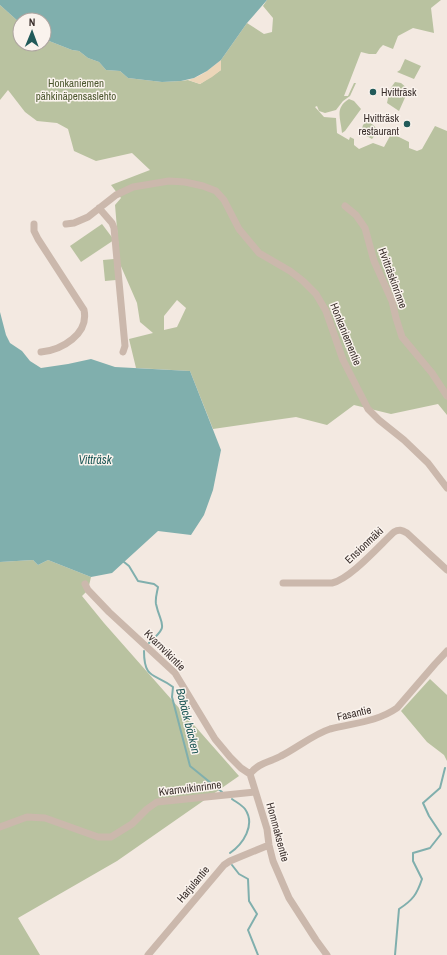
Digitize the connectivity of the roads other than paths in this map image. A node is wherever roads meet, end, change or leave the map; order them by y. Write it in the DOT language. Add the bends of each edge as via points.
graph roads {
  1 [pos="345,206"];
  2 [pos="100,208"];
  3 [pos="34,224"];
  4 [pos="66,224"];
  5 [pos="40,352"];
  6 [pos="123,352"];
  7 [pos="447,396"];
  8 [pos="447,488"];
  9 [pos="447,570"];
  10 [pos="283,583"];
  11 [pos="85,584"];
  12 [pos="447,651"];
  13 [pos="250,774"];
  14 [pos="255,792"];
  15 [pos="0,826"];
  16 [pos="269,846"];
  17 [pos="148,955"];
  18 [pos="327,955"];
  1 -- 7 [label="street, Hvitträskinrinne" via="356,215 365,228 374,261 392,301 402,337 432,373"];
  2 -- 4 [label="street, Honkaniementie" via="74,224"];
  2 -- 6 [label="street" via="114,228 125,346"];
  2 -- 8 [label="street, Honkaniementie" via="116,195 133,187 169,181 185,182 216,191 224,200 239,230 259,253 290,271 316,294 326,311 343,360 368,409 428,463"];
  3 -- 5 [label="street" via="38,239 86,316 82,330 76,337 60,348"];
  9 -- 10 [label="street, Ensionmäki" via="407,533 397,530 338,582"];
  11 -- 13 [label="street, Kvarnvikintie" via="109,612 175,673 215,738 230,757"];
  12 -- 13 [label="street, Fasantie" via="391,713 359,724 330,729 261,764"];
  13 -- 14 [label="street, Hommaksentie"];
  14 -- 15 [label="street, Kvarnvikinrinne" via="157,802 147,808 132,824 111,837 98,837 45,818 27,817"];
  14 -- 16 [label="street, Hommaksentie" via="267,829"];
  16 -- 17 [label="street, Harjulantie" via="224,865"];
  16 -- 18 [label="street, Hommaksentie" via="273,862 289,898"];
}
